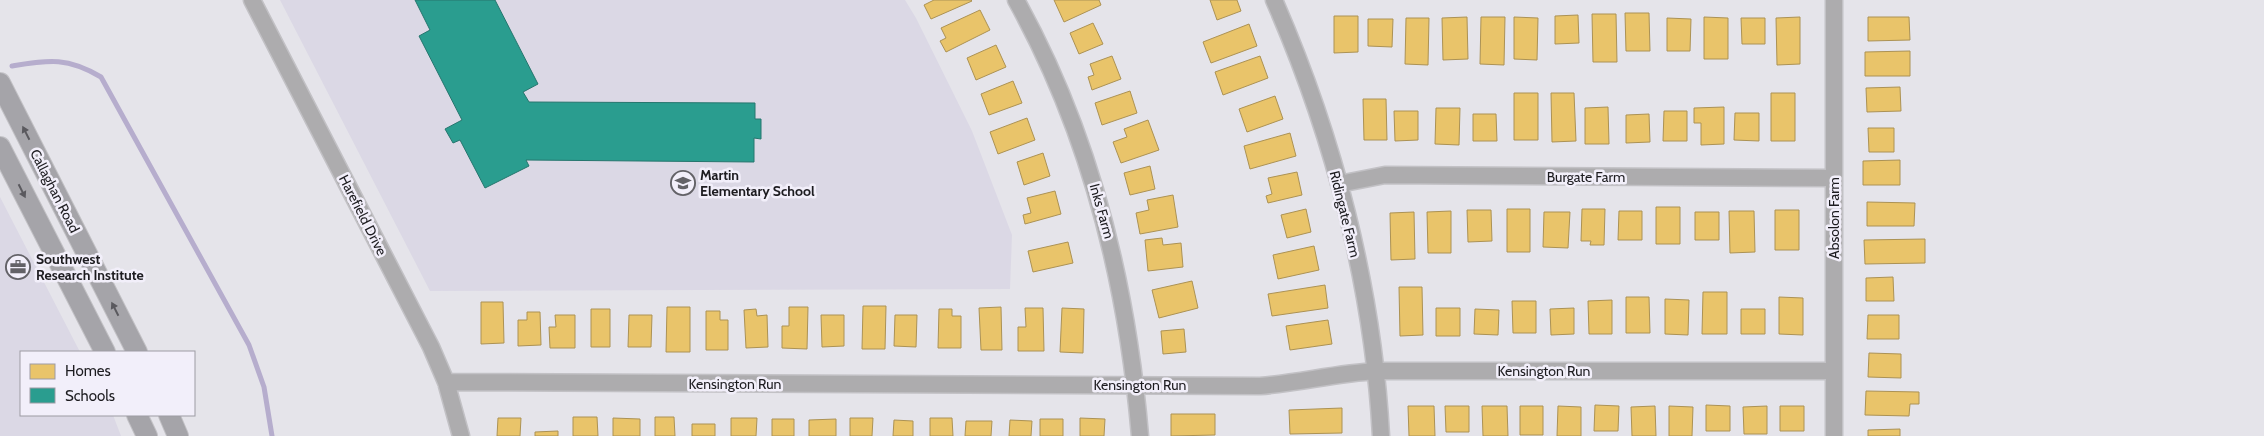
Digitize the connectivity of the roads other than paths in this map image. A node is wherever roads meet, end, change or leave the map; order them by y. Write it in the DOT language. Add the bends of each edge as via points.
graph roads {
  1 [pos="252,0"];
  2 [pos="1016,0"];
  3 [pos="1274,0"];
  4 [pos="1834,0"];
  5 [pos="0,83"];
  6 [pos="0,147"];
  7 [pos="1834,178"];
  8 [pos="1339,184"];
  9 [pos="104,351"];
  10 [pos="137,351"];
  11 [pos="1376,371"];
  12 [pos="1834,371"];
  13 [pos="446,382"];
  14 [pos="1136,385"];
  15 [pos="137,416"];
  16 [pos="168,416"];
  17 [pos="147,436"];
  18 [pos="178,436"];
  19 [pos="461,436"];
  20 [pos="1140,436"];
  21 [pos="1381,436"];
  22 [pos="1834,436"];
  1 -- 13 [label="street, Harefield Drive"];
  2 -- 14 [label="street, Inks Farm" via="1069,110 1091,173 1110,238"];
  3 -- 8 [label="street, Ridingate Farm" via="1314,100"];
  4 -- 7 [label="street, Absolon Farm"];
  10 -- 5 [label="main road, Callaghan Road, one-way"];
  6 -- 9 [label="main road, Callaghan Road, one-way"];
  7 -- 8 [label="street, Burgate Farm" via="1385,175"];
  7 -- 12 [label="street, Absolon Farm"];
  8 -- 11 [label="street, Ridingate Farm" via="1364,290"];
  11 -- 12 [label="street, Kensington Run"];
  11 -- 14 [label="street, Kensington Run" via="1260,386"];
  11 -- 21 [label="street, Ridingate Farm"];
  12 -- 22 [label="street, Absolon Farm"];
  13 -- 14 [label="street, Kensington Run"];
  13 -- 19 [label="street, Harefield Drive"];
  14 -- 20 [label="street, Inks Farm"];
  15 -- 17 [label="main road"];
  16 -- 18 [label="main road"];
}
